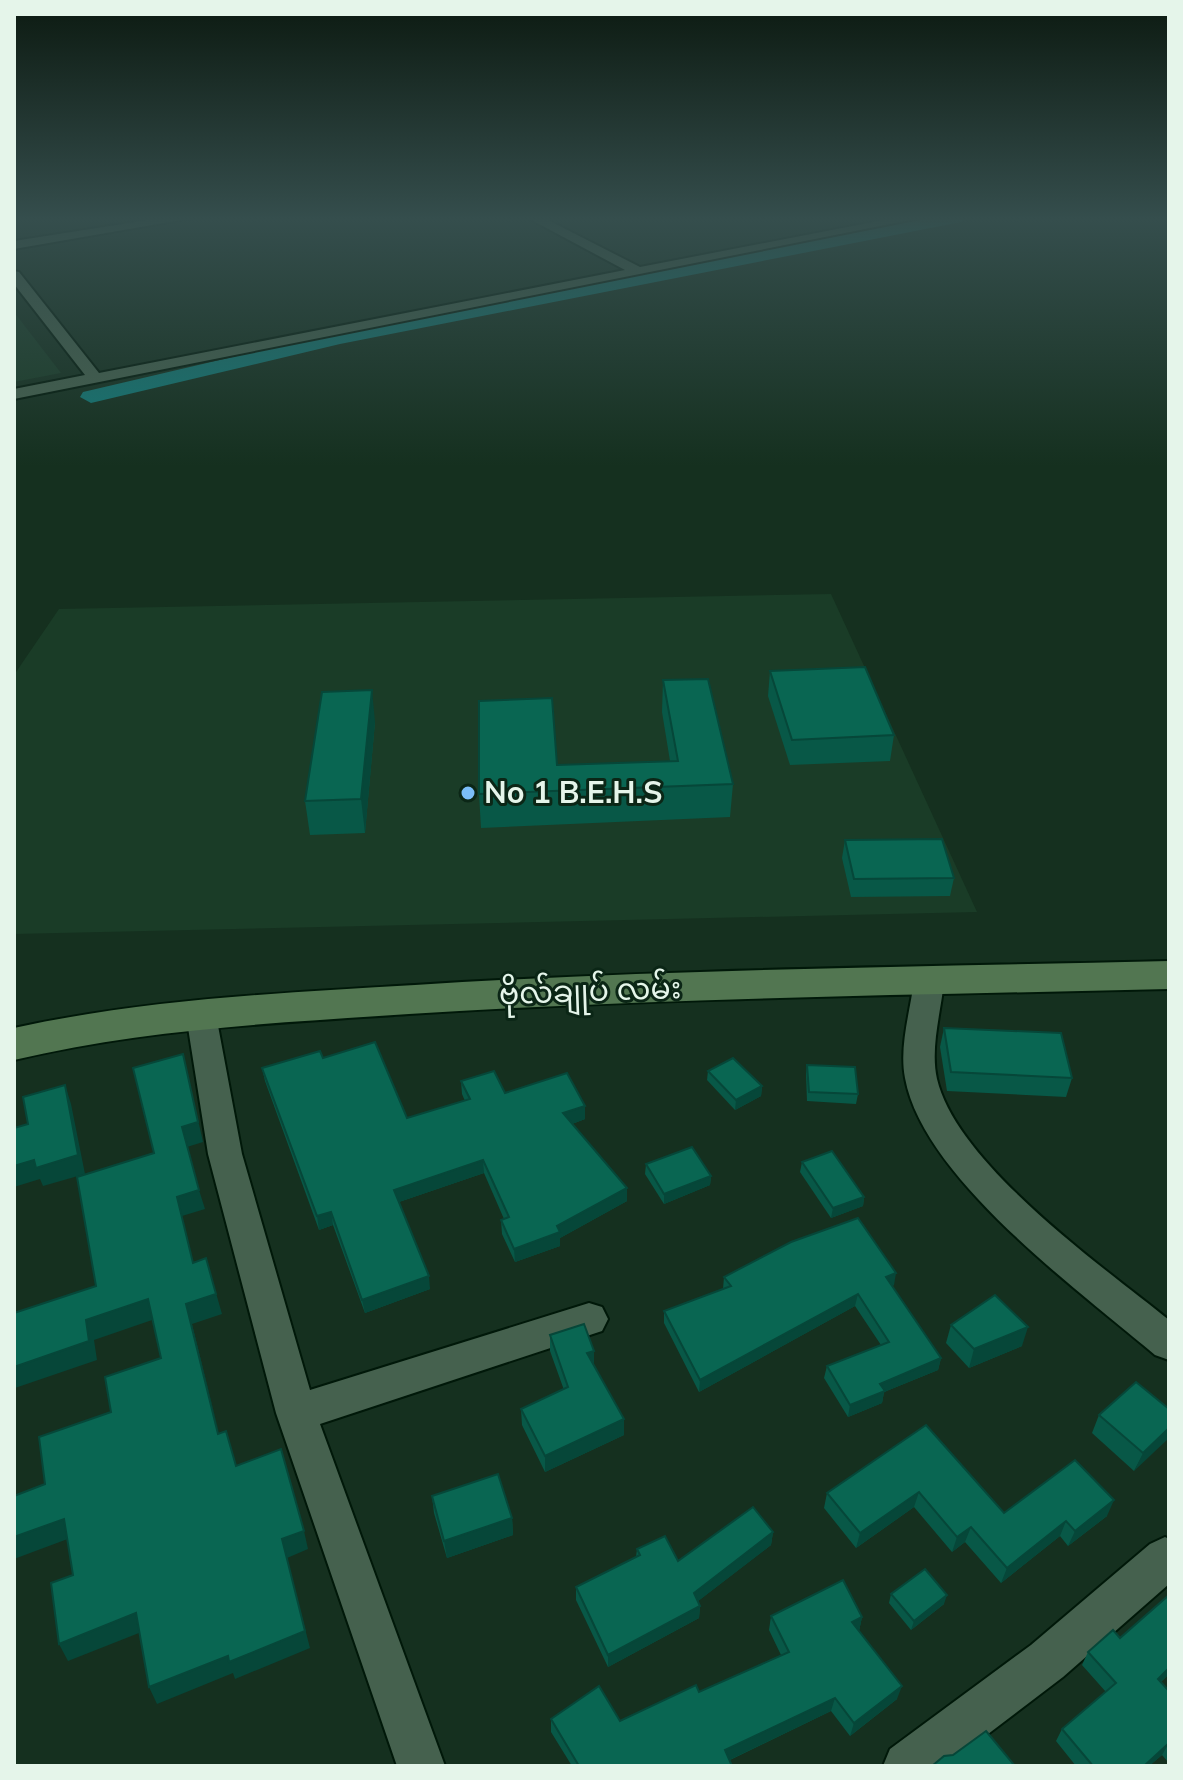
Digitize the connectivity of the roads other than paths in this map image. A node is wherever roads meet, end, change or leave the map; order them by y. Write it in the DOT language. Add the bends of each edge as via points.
graph roads {
  1 [pos="34,300"];
  2 [pos="490,300"];
  3 [pos="95,378"];
  4 [pos="14,394"];
  5 [pos="1169,975"];
  6 [pos="929,981"];
  7 [pos="201,1015"];
  8 [pos="14,1044"];
  9 [pos="589,1319"];
  10 [pos="1169,1343"];
  11 [pos="296,1413"];
  12 [pos="1165,1559"];
  13 [pos="421,1766"];
  14 [pos="907,1766"];
  1 -- 3 [label="street"];
  2 -- 3 [label="street"];
  3 -- 4 [label="street"];
  5 -- 6 [label="main road, ဗိုလ်ချုပ် လမ်း"];
  6 -- 7 [label="main road, ဗိုလ်ချုပ် လမ်း" via="521,992"];
  6 -- 10 [label="street" via="921,1078 957,1153 1043,1236"];
  7 -- 8 [label="main road, ဗိုလ်ချုပ် လမ်း" via="65,1031"];
  7 -- 11 [label="street" via="225,1154"];
  9 -- 11 [label="street"];
  11 -- 13 [label="street"];
  12 -- 14 [label="street" via="1047,1661"];
}
